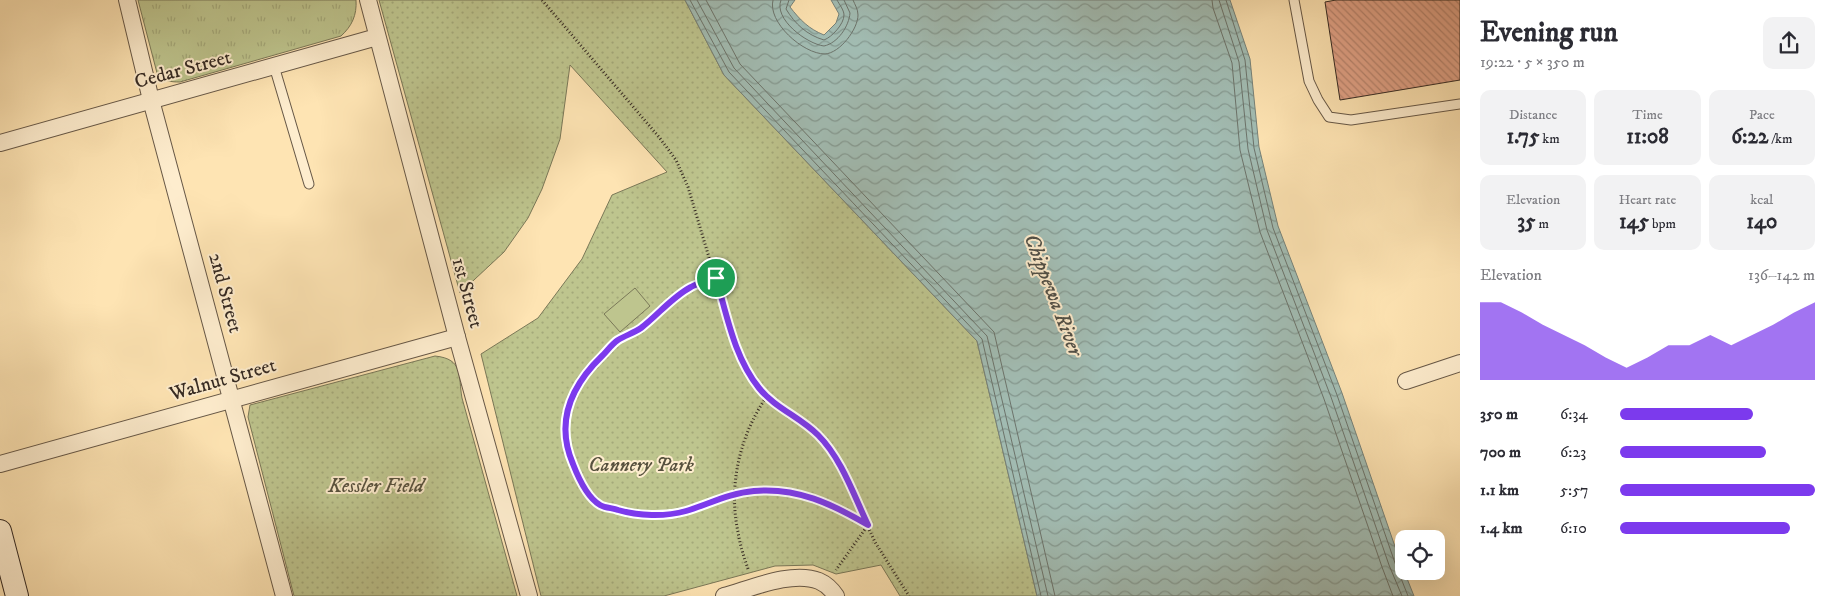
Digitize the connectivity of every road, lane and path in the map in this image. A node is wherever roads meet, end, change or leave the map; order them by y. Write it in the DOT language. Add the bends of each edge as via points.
graph roads {
  1 [pos="127,0"];
  2 [pos="368,0"];
  3 [pos="542,0"];
  4 [pos="1294,0"];
  5 [pos="377,37"];
  6 [pos="274,66"];
  7 [pos="151,100"];
  8 [pos="1460,104"];
  9 [pos="0,143"];
  10 [pos="309,184"];
  11 [pos="716,278"];
  12 [pos="457,337"];
  13 [pos="1460,363"];
  14 [pos="1406,381"];
  15 [pos="767,396"];
  16 [pos="232,400"];
  17 [pos="0,464"];
  18 [pos="734,494"];
  19 [pos="868,525"];
  20 [pos="0,531"];
  21 [pos="748,570"];
  22 [pos="836,570"];
  23 [pos="17,596"];
  24 [pos="284,596"];
  25 [pos="529,596"];
  26 [pos="724,596"];
  27 [pos="836,596"];
  28 [pos="909,596"];
  1 -- 7 [label="street, 2nd Street"];
  2 -- 5 [label="street, 1st Street"];
  3 -- 11 [label="path" via="676,160 688,186"];
  4 -- 8 [label="lane" via="1309,81 1329,116 1351,120"];
  5 -- 6 [label="street, Cedar Street"];
  5 -- 12 [label="street, 1st Street"];
  6 -- 7 [label="street, Cedar Street"];
  6 -- 10 [label="lane"];
  7 -- 9 [label="street, Cedar Street"];
  7 -- 16 [label="street, 2nd Street"];
  11 -- 15 [label="path" via="736,348 746,370"];
  11 -- 18 [label="path" via="691,287 631,335 618,340 594,363 574,390 566,413 566,436 571,459 582,484 600,505 626,512 683,512"];
  12 -- 16 [label="street, Walnut Street"];
  12 -- 25 [label="street, 1st Street"];
  13 -- 14 [label="street"];
  15 -- 18 [label="path" via="745,436"];
  15 -- 19 [label="path" via="804,422 833,453"];
  16 -- 17 [label="street, Walnut Street"];
  16 -- 24 [label="street, 2nd Street"];
  18 -- 19 [label="path" via="785,492 812,498 837,507"];
  18 -- 21 [label="path" via="737,530"];
  19 -- 22 [label="path"];
  19 -- 28 [label="path"];
  20 -- 23 [label="main road"];
  26 -- 27 [label="street" via="790,578 819,581"];
}
